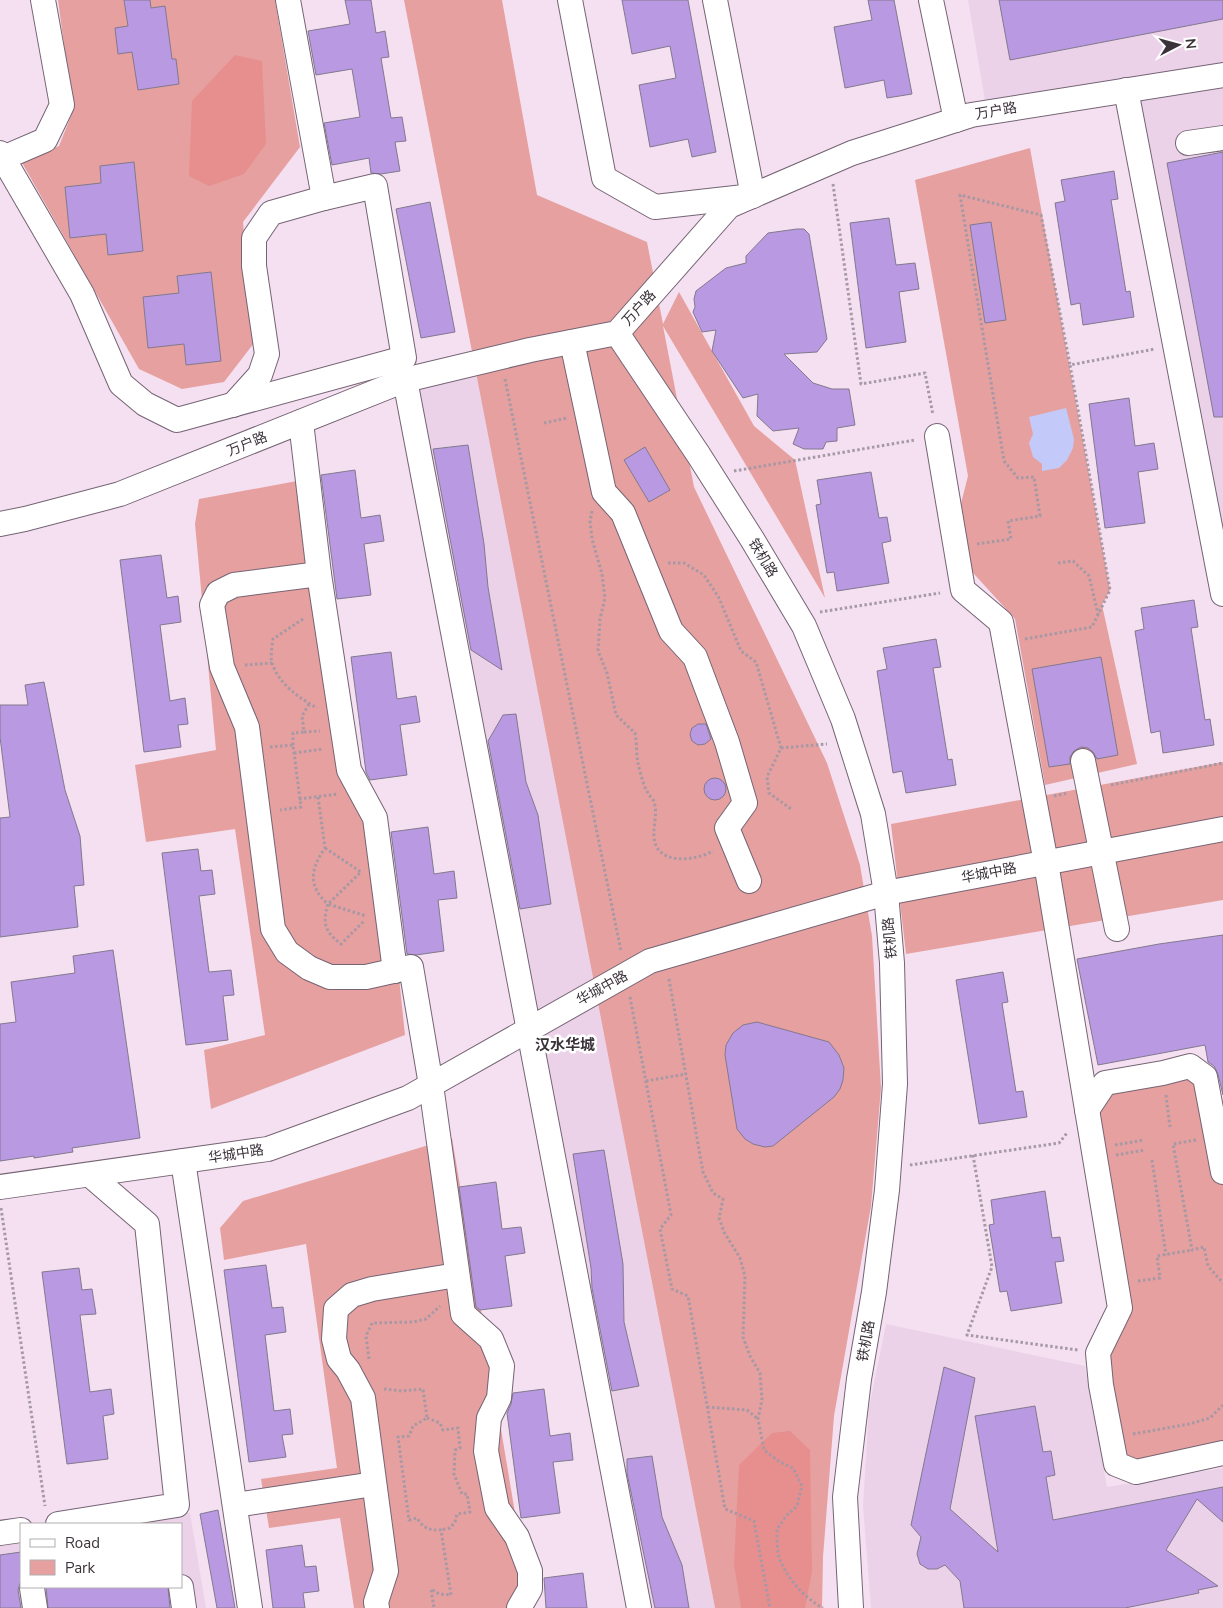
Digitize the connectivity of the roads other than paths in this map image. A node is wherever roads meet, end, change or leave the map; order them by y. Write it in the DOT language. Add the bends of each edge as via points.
graph roads {
  1 [pos="43,0"];
  2 [pos="288,0"];
  3 [pos="570,0"];
  4 [pos="715,0"];
  5 [pos="931,0"];
  6 [pos="1223,74"];
  7 [pos="1126,90"];
  8 [pos="956,120"];
  9 [pos="1223,138"];
  10 [pos="1188,144"];
  11 [pos="1,155"];
  12 [pos="753,196"];
  13 [pos="324,198"];
  14 [pos="617,333"];
  15 [pos="572,342"];
  16 [pos="405,380"];
  17 [pos="233,405"];
  18 [pos="301,422"];
  19 [pos="937,436"];
  20 [pos="0,524"];
  21 [pos="319,574"];
  22 [pos="1223,594"];
  23 [pos="1083,761"];
  24 [pos="1223,829"];
  25 [pos="1101,852"];
  26 [pos="1046,863"];
  27 [pos="749,881"];
  28 [pos="886,893"];
  29 [pos="1117,930"];
  30 [pos="395,971"];
  31 [pos="529,1029"];
  32 [pos="431,1085"];
  33 [pos="1087,1110"];
  34 [pos="183,1161"];
  35 [pos="1223,1172"];
  36 [pos="90,1175"];
  37 [pos="0,1187"];
  38 [pos="457,1275"];
  39 [pos="1223,1453"];
  40 [pos="374,1484"];
  41 [pos="235,1505"];
  42 [pos="52,1519"];
  43 [pos="157,1523"];
  44 [pos="171,1523"];
  45 [pos="20,1530"];
  46 [pos="0,1534"];
  47 [pos="20,1544"];
  48 [pos="0,1548"];
  49 [pos="181,1588"];
  50 [pos="184,1608"];
  51 [pos="250,1608"];
  52 [pos="377,1608"];
  53 [pos="519,1608"];
  54 [pos="639,1608"];
  55 [pos="852,1608"];
  1 -- 11 [label="street" via="62,105 45,140"];
  2 -- 13 [label="street"];
  3 -- 12 [label="street" via="604,178 655,207"];
  4 -- 12 [label="street"];
  5 -- 8 [label="street"];
  6 -- 7 [label="street, 万户路"];
  7 -- 8 [label="street, 万户路"];
  7 -- 22 [label="street"];
  8 -- 12 [label="street, 万户路" via="852,153"];
  9 -- 10 [label="street"];
  11 -- 17 [label="street" via="82,294 121,384 145,404 177,420"];
  12 -- 14 [label="street, 万户路" via="730,206"];
  13 -- 17 [label="street" via="271,213 254,238 254,266 266,354 260,375"];
  13 -- 17 [label="street" via="375,186 404,358"];
  14 -- 15 [label="street, 万户路"];
  14 -- 28 [label="street, 铁机路" via="712,474 804,626 843,719 872,814"];
  15 -- 16 [label="street, 万户路"];
  15 -- 27 [label="street" via="604,492 623,513 671,631 696,657 727,742 745,803 726,828"];
  16 -- 18 [label="street, 万户路"];
  16 -- 31 [label="street"];
  18 -- 20 [label="street, 万户路" via="120,494"];
  18 -- 21 [label="street"];
  19 -- 26 [label="street" via="963,590 1000,622"];
  21 -- 30 [label="street" via="350,770 375,818"];
  21 -- 30 [label="street" via="234,585 218,593 212,605 222,667 247,727 272,930 287,952 309,968 330,977"];
  23 -- 25 [label="street"];
  24 -- 25 [label="street, 华城中路"];
  25 -- 26 [label="street, 华城中路"];
  25 -- 29 [label="street"];
  26 -- 28 [label="street, 华城中路"];
  26 -- 33 [label="street"];
  28 -- 31 [label="street, 华城中路" via="650,961"];
  28 -- 55 [label="street, 铁机路" via="896,1084 874,1292 859,1379 846,1497"];
  30 -- 32 [label="street" via="411,968"];
  31 -- 32 [label="street, 华城中路"];
  31 -- 54 [label="street"];
  32 -- 34 [label="street, 华城中路" via="408,1098 268,1149"];
  32 -- 38 [label="street"];
  33 -- 35 [label="street" via="1105,1083 1190,1066 1205,1077"];
  33 -- 39 [label="street" via="1120,1308 1098,1353 1116,1464 1136,1472"];
  34 -- 36 [label="street, 华城中路"];
  34 -- 41 [label="street"];
  36 -- 37 [label="street, 华城中路"];
  36 -- 42 [label="street" via="147,1224 177,1505"];
  38 -- 40 [label="street" via="372,1289 352,1295 336,1309 334,1339 339,1359 363,1398"];
  38 -- 53 [label="street" via="463,1314 491,1339 502,1366 499,1398 489,1418 486,1451 497,1508 517,1537 530,1570 530,1589"];
  40 -- 41 [label="street"];
  40 -- 52 [label="street" via="386,1571"];
  41 -- 51 [label="street"];
  43 -- 44 [label="street"];
  45 -- 46 [label="street"];
  47 -- 48 [label="street"];
  49 -- 50 [label="street"];
}
